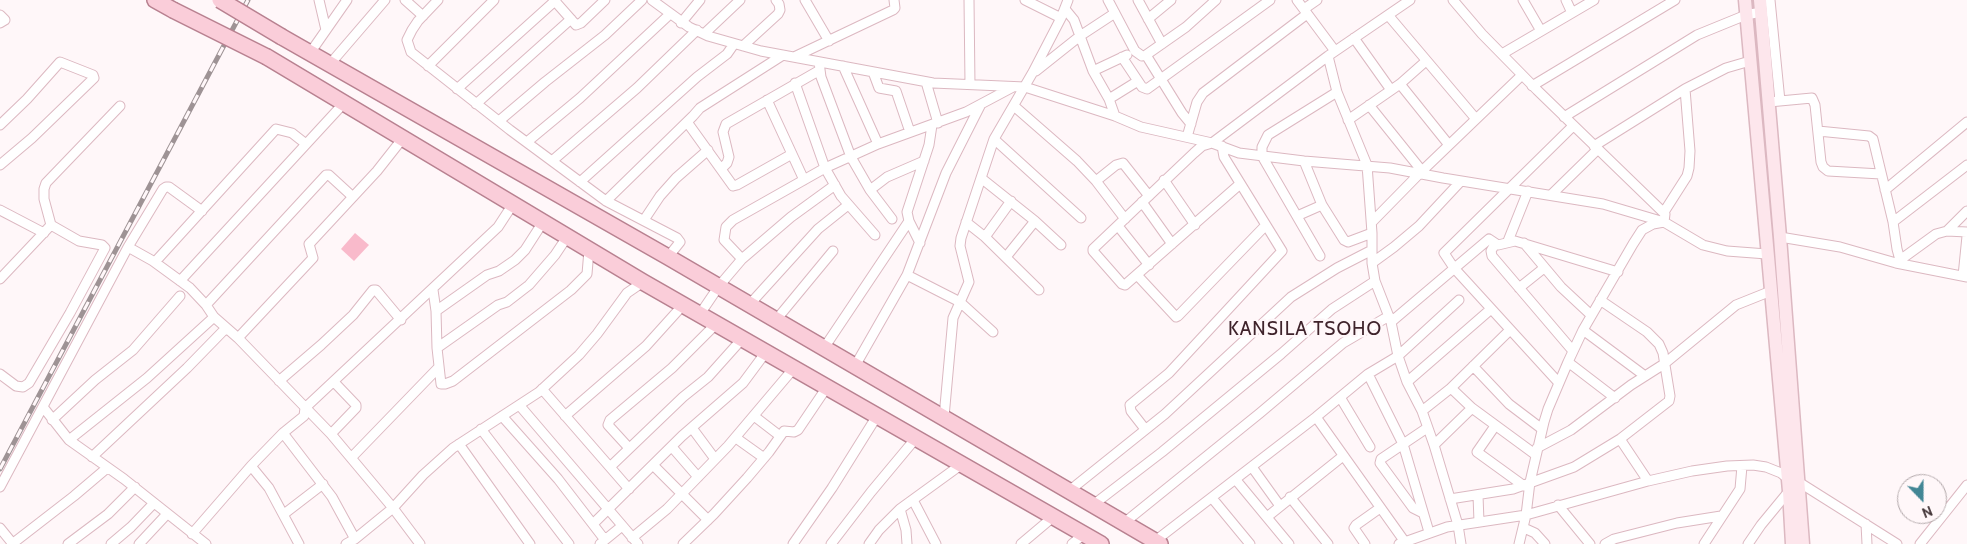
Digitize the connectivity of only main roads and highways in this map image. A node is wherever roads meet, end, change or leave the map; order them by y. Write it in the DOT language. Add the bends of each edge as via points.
graph roads {
  1 [pos="155,0"];
  2 [pos="220,0"];
  3 [pos="1744,0"];
  4 [pos="1761,6"];
  5 [pos="1791,483"];
  6 [pos="1158,542"];
  7 [pos="1101,544"];
  8 [pos="1792,544"];
  9 [pos="1803,544"];
  1 -- 7 [label="main road, bridge" via="267,57 643,282"];
  2 -- 6 [label="main road, bridge"];
  3 -- 5 [label="main road"];
  4 -- 5 [label="main road" via="1775,101"];
  5 -- 8 [label="main road"];
  5 -- 9 [label="main road"];
}
